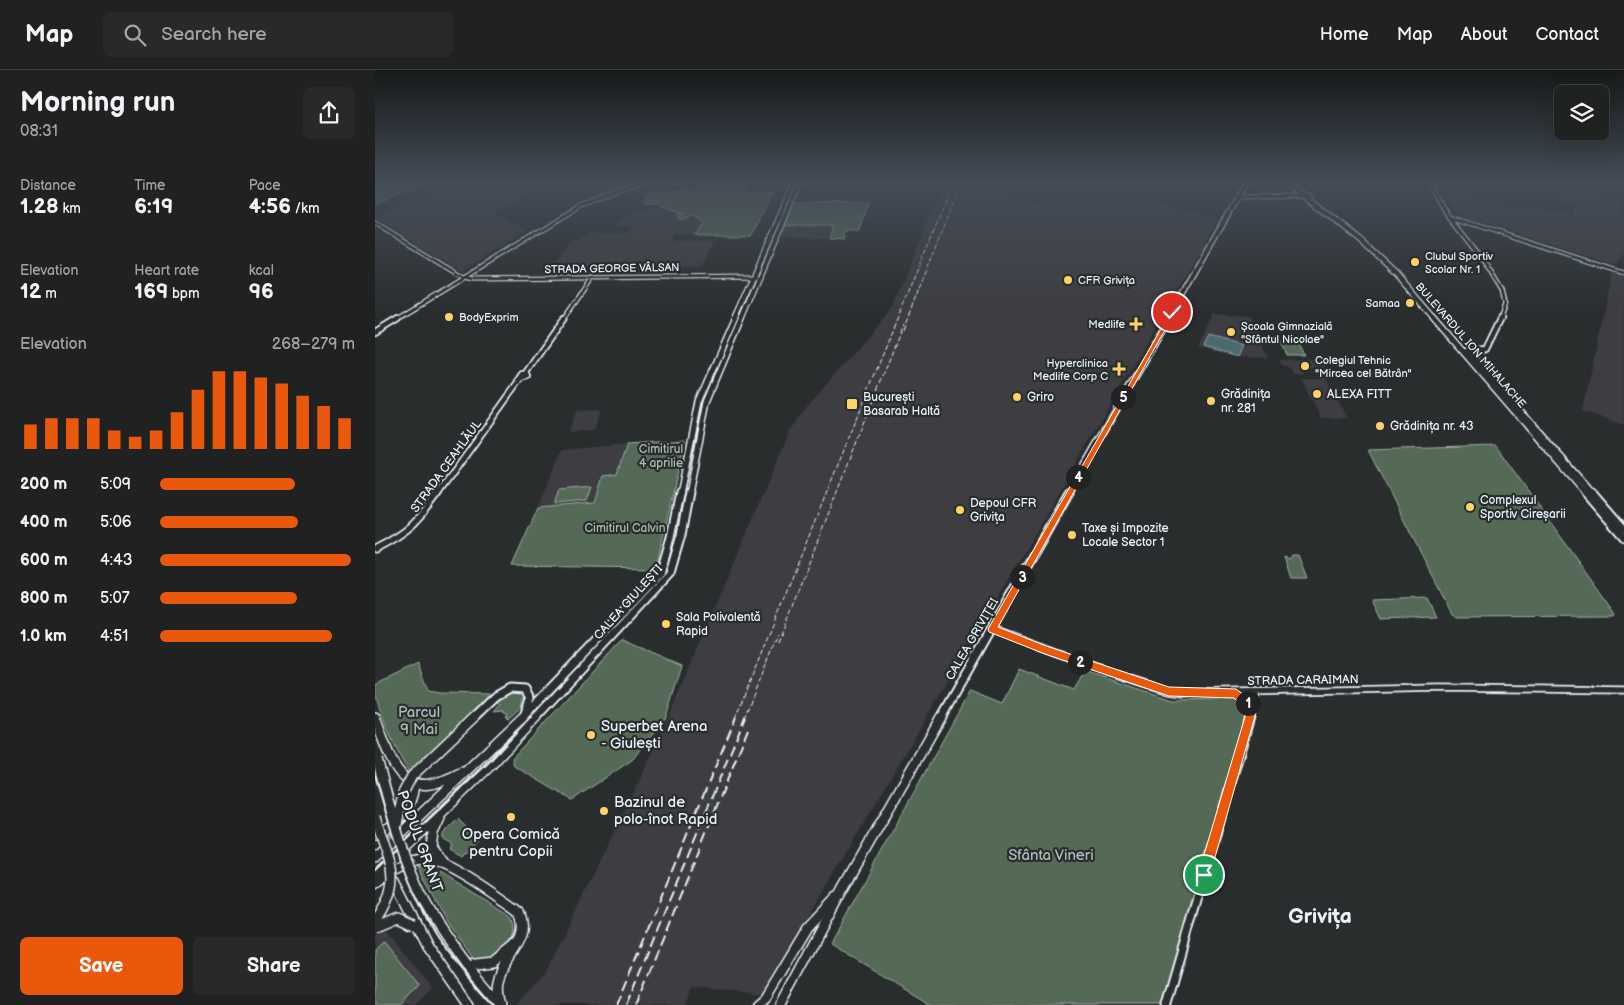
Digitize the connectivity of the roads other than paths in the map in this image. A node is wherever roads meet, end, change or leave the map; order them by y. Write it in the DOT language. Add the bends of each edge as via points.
graph roads {
  1 [pos="379,226"];
  2 [pos="544,226"];
  3 [pos="547,226"];
  4 [pos="777,226"];
  5 [pos="780,226"];
  6 [pos="1222,226"];
  7 [pos="1343,226"];
  8 [pos="1458,226"];
  9 [pos="1478,226"];
  10 [pos="511,246"];
  11 [pos="1624,273"];
  12 [pos="757,276"];
  13 [pos="464,277"];
  14 [pos="593,277"];
  15 [pos="375,332"];
  16 [pos="1484,351"];
  17 [pos="1467,353"];
  18 [pos="1478,361"];
  19 [pos="1624,529"];
  20 [pos="1624,537"];
  21 [pos="375,549"];
  22 [pos="993,629"];
  23 [pos="1624,690"];
  24 [pos="1257,692"];
  25 [pos="1236,693"];
  26 [pos="1252,709"];
  27 [pos="375,717"];
  28 [pos="522,718"];
  29 [pos="376,756"];
  30 [pos="476,763"];
  31 [pos="414,785"];
  32 [pos="442,814"];
  33 [pos="375,817"];
  34 [pos="397,829"];
  35 [pos="375,830"];
  36 [pos="375,834"];
  37 [pos="382,842"];
  38 [pos="375,858"];
  39 [pos="444,865"];
  40 [pos="375,877"];
  41 [pos="395,880"];
  42 [pos="375,882"];
  43 [pos="843,889"];
  44 [pos="375,922"];
  45 [pos="414,924"];
  46 [pos="375,927"];
  47 [pos="522,936"];
  48 [pos="467,965"];
  49 [pos="470,1005"];
  50 [pos="501,1005"];
  51 [pos="757,1005"];
  52 [pos="781,1005"];
  53 [pos="1167,1005"];
  1 -- 13 [label="street"];
  2 -- 10 [label="street"];
  3 -- 10 [label="street"];
  4 -- 12 [label="main road, CALEA GIULEȘTI"];
  5 -- 12 [label="main road, CALEA GIULEȘTI"];
  6 -- 22 [label="main road, CALEA GRIVIȚEI"];
  7 -- 17 [label="main road, BULEVARDUL ION MIHALACHE" via="1393,266"];
  8 -- 16 [label="street" via="1505,298 1503,310"];
  9 -- 11 [label="street"];
  10 -- 13 [label="street"];
  12 -- 14 [label="street, STRADA GEORGE VÂLSAN"];
  12 -- 28 [label="main road, CALEA GIULEȘTI" via="699,402 671,537 660,574"];
  12 -- 32 [label="main road, CALEA GIULEȘTI" via="707,401 671,573"];
  13 -- 14 [label="street, STRADA GEORGE VÂLSAN"];
  13 -- 15 [label="street"];
  14 -- 21 [label="street, STRADA CEAHLĂUL" via="525,374 517,377 521,380 418,521 399,537"];
  16 -- 17 [label="street"];
  16 -- 18 [label="street"];
  17 -- 18 [label="main road, BULEVARDUL ION MIHALACHE"];
  17 -- 20 [label="main road, BULEVARDUL ION MIHALACHE"];
  18 -- 19 [label="main road, BULEVARDUL ION MIHALACHE"];
  22 -- 25 [label="street, STRADA CARAIMAN" via="1169,692"];
  22 -- 43 [label="main road, CALEA GRIVIȚEI"];
  23 -- 24 [label="street, STRADA CARAIMAN" via="1441,688"];
  24 -- 25 [label="street, STRADA CARAIMAN"];
  24 -- 26 [label="street"];
  25 -- 26 [label="street"];
  26 -- 53 [label="street"];
  27 -- 31 [label="main road" via="394,764"];
  28 -- 30 [label="main road, CALEA GIULEȘTI"];
  28 -- 34 [label="main road, bridge" via="530,698 525,689 510,688 496,696 412,776 403,793"];
  29 -- 34 [label="main road, PODUL GRANT, bridge"];
  30 -- 31 [label="main road" via="439,785"];
  30 -- 38 [label="main road, CALEA GIULEȘTI"];
  31 -- 36 [label="main road" via="412,802 404,816 390,828"];
  32 -- 39 [label="main road" via="431,843 433,854"];
  32 -- 40 [label="main road, CALEA GIULEȘTI"];
  33 -- 37 [label="main road, bridge"];
  34 -- 48 [label="main road, PODUL GRANT, bridge" via="432,915"];
  35 -- 37 [label="main road, bridge"];
  37 -- 41 [label="main road, bridge"];
  39 -- 42 [label="main road" via="417,860"];
  39 -- 47 [label="main road" via="519,912 525,923"];
  41 -- 44 [label="main road, bridge" via="392,897"];
  41 -- 45 [label="main road"];
  43 -- 51 [label="main road" via="808,927 766,996"];
  43 -- 52 [label="main road, CALEA GRIVIȚEI"];
  45 -- 46 [label="main road, bridge" via="399,917"];
  45 -- 49 [label="main road"];
  47 -- 48 [label="main road" via="497,962"];
  47 -- 50 [label="main road" via="500,977 498,993"];
  48 -- 50 [label="main road, PODUL GRANT"];
}
